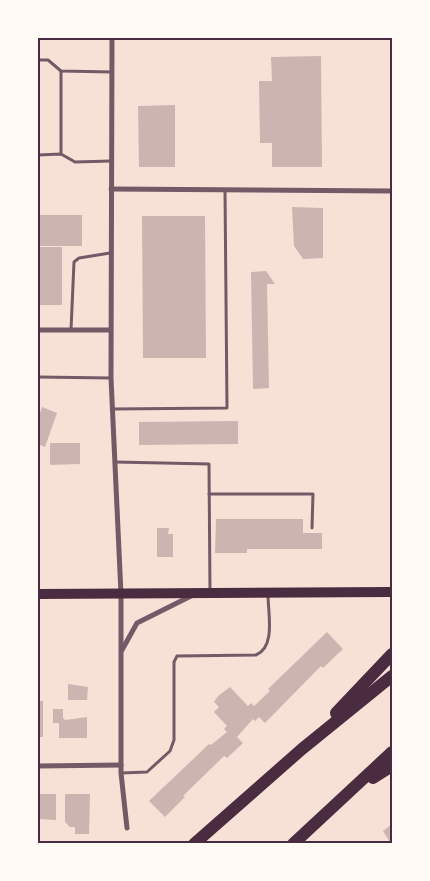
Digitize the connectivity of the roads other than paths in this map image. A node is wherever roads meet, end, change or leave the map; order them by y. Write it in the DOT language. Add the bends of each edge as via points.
graph roads {
  1 [pos="112,38"];
  2 [pos="38,60"];
  3 [pos="61,71"];
  4 [pos="112,72"];
  5 [pos="61,154"];
  6 [pos="38,155"];
  7 [pos="111,161"];
  8 [pos="110,189"];
  9 [pos="225,190"];
  10 [pos="392,191"];
  11 [pos="110,253"];
  12 [pos="38,330"];
  13 [pos="71,330"];
  14 [pos="110,330"];
  15 [pos="38,377"];
  16 [pos="111,378"];
  17 [pos="112,409"];
  18 [pos="115,462"];
  19 [pos="209,494"];
  20 [pos="312,528"];
  21 [pos="391,592"];
  22 [pos="196,593"];
  23 [pos="210,593"];
  24 [pos="268,593"];
  25 [pos="38,594"];
  26 [pos="122,594"];
  27 [pos="122,651"];
  28 [pos="392,654"];
  29 [pos="392,676"];
  30 [pos="302,749"];
  31 [pos="392,752"];
  32 [pos="121,765"];
  33 [pos="38,766"];
  34 [pos="392,766"];
  35 [pos="121,773"];
  36 [pos="341,799"];
  37 [pos="127,828"];
  38 [pos="194,844"];
  39 [pos="293,844"];
  1 -- 4 [label="street"];
  2 -- 3 [label="lane" via="48,60"];
  3 -- 4 [label="lane"];
  3 -- 5 [label="lane"];
  4 -- 7 [label="street"];
  5 -- 6 [label="lane"];
  5 -- 7 [label="lane" via="75,162"];
  7 -- 8 [label="street"];
  8 -- 9 [label="street"];
  8 -- 11 [label="street"];
  9 -- 10 [label="street"];
  9 -- 17 [label="lane" via="227,408"];
  11 -- 13 [label="lane" via="79,258 74,262"];
  11 -- 14 [label="street"];
  12 -- 13 [label="street"];
  13 -- 14 [label="street"];
  14 -- 16 [label="street"];
  15 -- 16 [label="lane"];
  16 -- 17 [label="street"];
  17 -- 18 [label="street"];
  18 -- 19 [label="lane" via="208,464"];
  18 -- 26 [label="street"];
  19 -- 20 [label="lane" via="313,494"];
  19 -- 23 [label="lane"];
  21 -- 24 [label="main road"];
  22 -- 23 [label="main road"];
  22 -- 26 [label="main road"];
  22 -- 27 [label="street" via="137,623"];
  23 -- 24 [label="main road"];
  24 -- 35 [label="lane" via="268,642 262,653 176,656 174,740 170,751 147,772"];
  25 -- 26 [label="main road"];
  26 -- 27 [label="street"];
  27 -- 32 [label="street"];
  28 -- 30 [label="highway"];
  29 -- 30 [label="highway"];
  30 -- 38 [label="highway"];
  31 -- 36 [label="highway"];
  32 -- 33 [label="street"];
  32 -- 35 [label="street"];
  34 -- 36 [label="highway"];
  35 -- 37 [label="street"];
  36 -- 39 [label="highway"];
}
